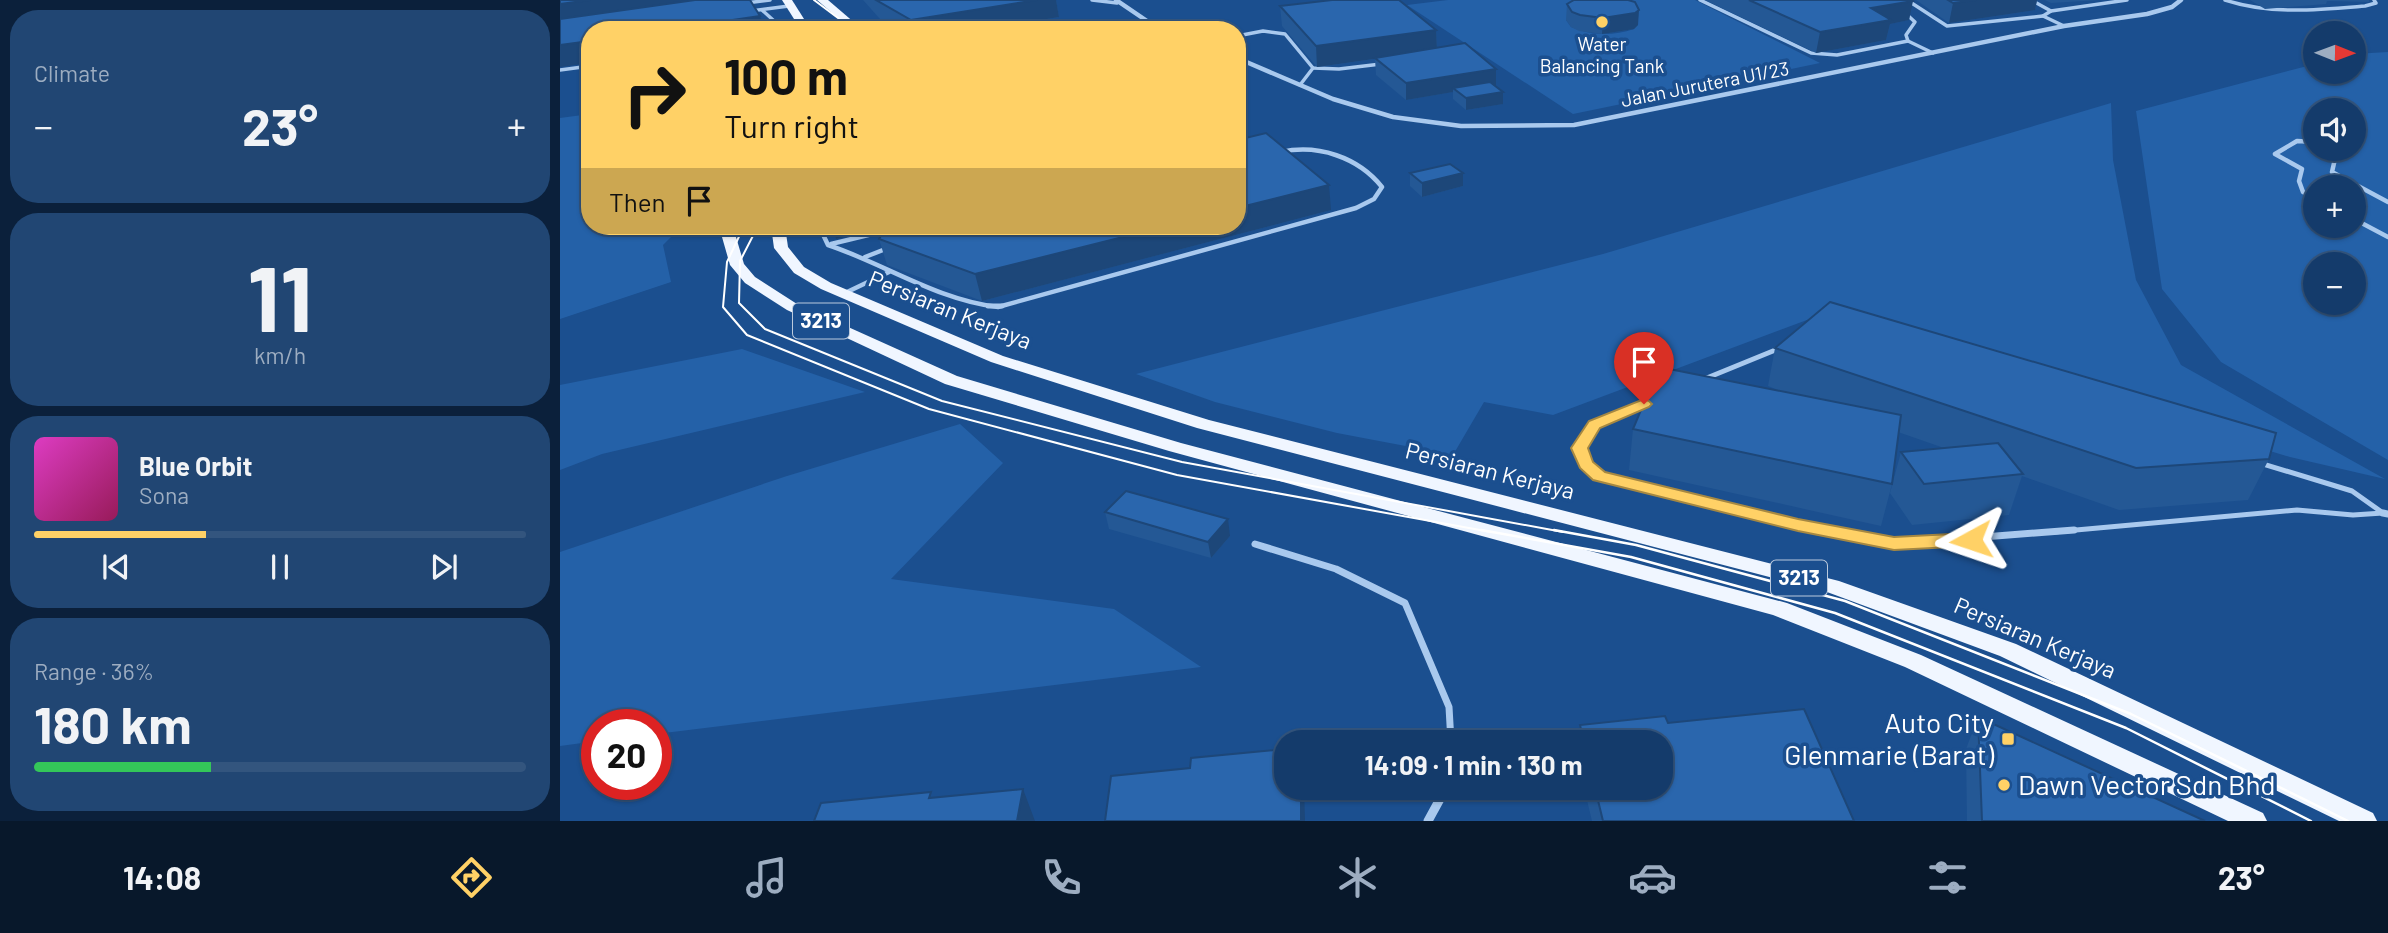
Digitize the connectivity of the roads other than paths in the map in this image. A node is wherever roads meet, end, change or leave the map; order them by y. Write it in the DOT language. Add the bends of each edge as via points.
graph roads {
  1 [pos="741,0"];
  2 [pos="770,0"];
  3 [pos="822,0"];
  4 [pos="1092,0"];
  5 [pos="1700,0"];
  6 [pos="1907,0"];
  7 [pos="2031,0"];
  8 [pos="2127,0"];
  9 [pos="2181,0"];
  10 [pos="2225,0"];
  11 [pos="2374,0"];
  12 [pos="1116,1"];
  13 [pos="788,3"];
  14 [pos="1896,6"];
  15 [pos="762,10"];
  16 [pos="749,11"];
  17 [pos="2051,11"];
  18 [pos="2043,16"];
  19 [pos="774,21"];
  20 [pos="800,21"];
  21 [pos="847,21"];
  22 [pos="1152,21"];
  23 [pos="2064,26"];
  24 [pos="1246,34"];
  25 [pos="1908,41"];
  26 [pos="1933,53"];
  27 [pos="1246,62"];
  28 [pos="1389,63"];
  29 [pos="581,67"];
  30 [pos="1314,68"];
  31 [pos="560,70"];
  32 [pos="1300,85"];
  33 [pos="2303,141"];
  34 [pos="1275,153"];
  35 [pos="2334,161"];
  36 [pos="2303,190"];
  37 [pos="2388,202"];
  38 [pos="2366,225"];
  39 [pos="730,235"];
  40 [pos="779,235"];
  41 [pos="823,235"];
  42 [pos="871,235"];
  43 [pos="2388,237"];
  44 [pos="828,245"];
  45 [pos="890,247"];
  46 [pos="864,257"];
  47 [pos="889,272"];
  48 [pos="842,295"];
  49 [pos="2386,513"];
  50 [pos="1255,544"];
  51 [pos="1450,730"];
  52 [pos="1439,800"];
  53 [pos="1428,821"];
  54 [pos="2254,821"];
  55 [pos="2364,821"];
  1 -- 2 [label="lane" via="744,4"];
  3 -- 21 [label="main road"];
  4 -- 12 [label="lane"];
  5 -- 25 [label="lane" via="1811,53 1837,55"];
  6 -- 18 [label="lane" via="1947,26"];
  7 -- 17 [label="lane"];
  8 -- 17 [label="lane"];
  9 -- 23 [label="street, Jalan Jurutera U1/23" via="2147,14"];
  10 -- 11 [label="lane" via="2250,9 2294,11 2365,6 2376,4"];
  12 -- 22 [label="street"];
  13 -- 15 [label="lane"];
  13 -- 20 [label="main road"];
  14 -- 25 [label="lane" via="1914,22 1906,34"];
  15 -- 16 [label="lane"];
  15 -- 19 [label="lane"];
  17 -- 18 [label="lane"];
  18 -- 23 [label="lane"];
  23 -- 26 [label="street, Jalan Jurutera U1/23"];
  24 -- 30 [label="lane" via="1285,34"];
  25 -- 26 [label="lane"];
  26 -- 32 [label="street, Jalan Jurutera U1/23" via="1561,125 1494,128 1394,118"];
  27 -- 32 [label="street, Jalan Jurutera U1/23"];
  28 -- 30 [label="lane"];
  29 -- 31 [label="lane"];
  30 -- 32 [label="lane"];
  33 -- 36 [label="lane" via="2275,154 2302,169 2299,181"];
  34 -- 47 [label="lane" via="1323,150 1376,177 1382,187 1374,199 1356,208 998,307 982,307"];
  35 -- 37 [label="lane" via="2332,172"];
  38 -- 43 [label="lane"];
  39 -- 54 [label="main road, 3213" via="737,265 750,280 792,307 951,380 1175,447 1779,609 1913,661"];
  40 -- 48 [label="main road, Persiaran Kerjaya / 3213" via="780,248 799,270"];
  41 -- 44 [label="lane"];
  42 -- 44 [label="lane"];
  44 -- 46 [label="lane"];
  45 -- 46 [label="lane"];
  46 -- 47 [label="lane"];
  47 -- 48 [label="lane"];
  48 -- 55 [label="main road, Persiaran Kerjaya / 3213" via="998,359 1203,424 1832,586 2008,650"];
  49 -- 49 [label="lane" via="2297,510 1894,544 1600,476 1586,464 1580,448 1594,424 1828,332 2352,491"];
  50 -- 51 [label="lane" via="1336,569 1405,603 1449,707"];
  52 -- 53 [label="street"];
}
